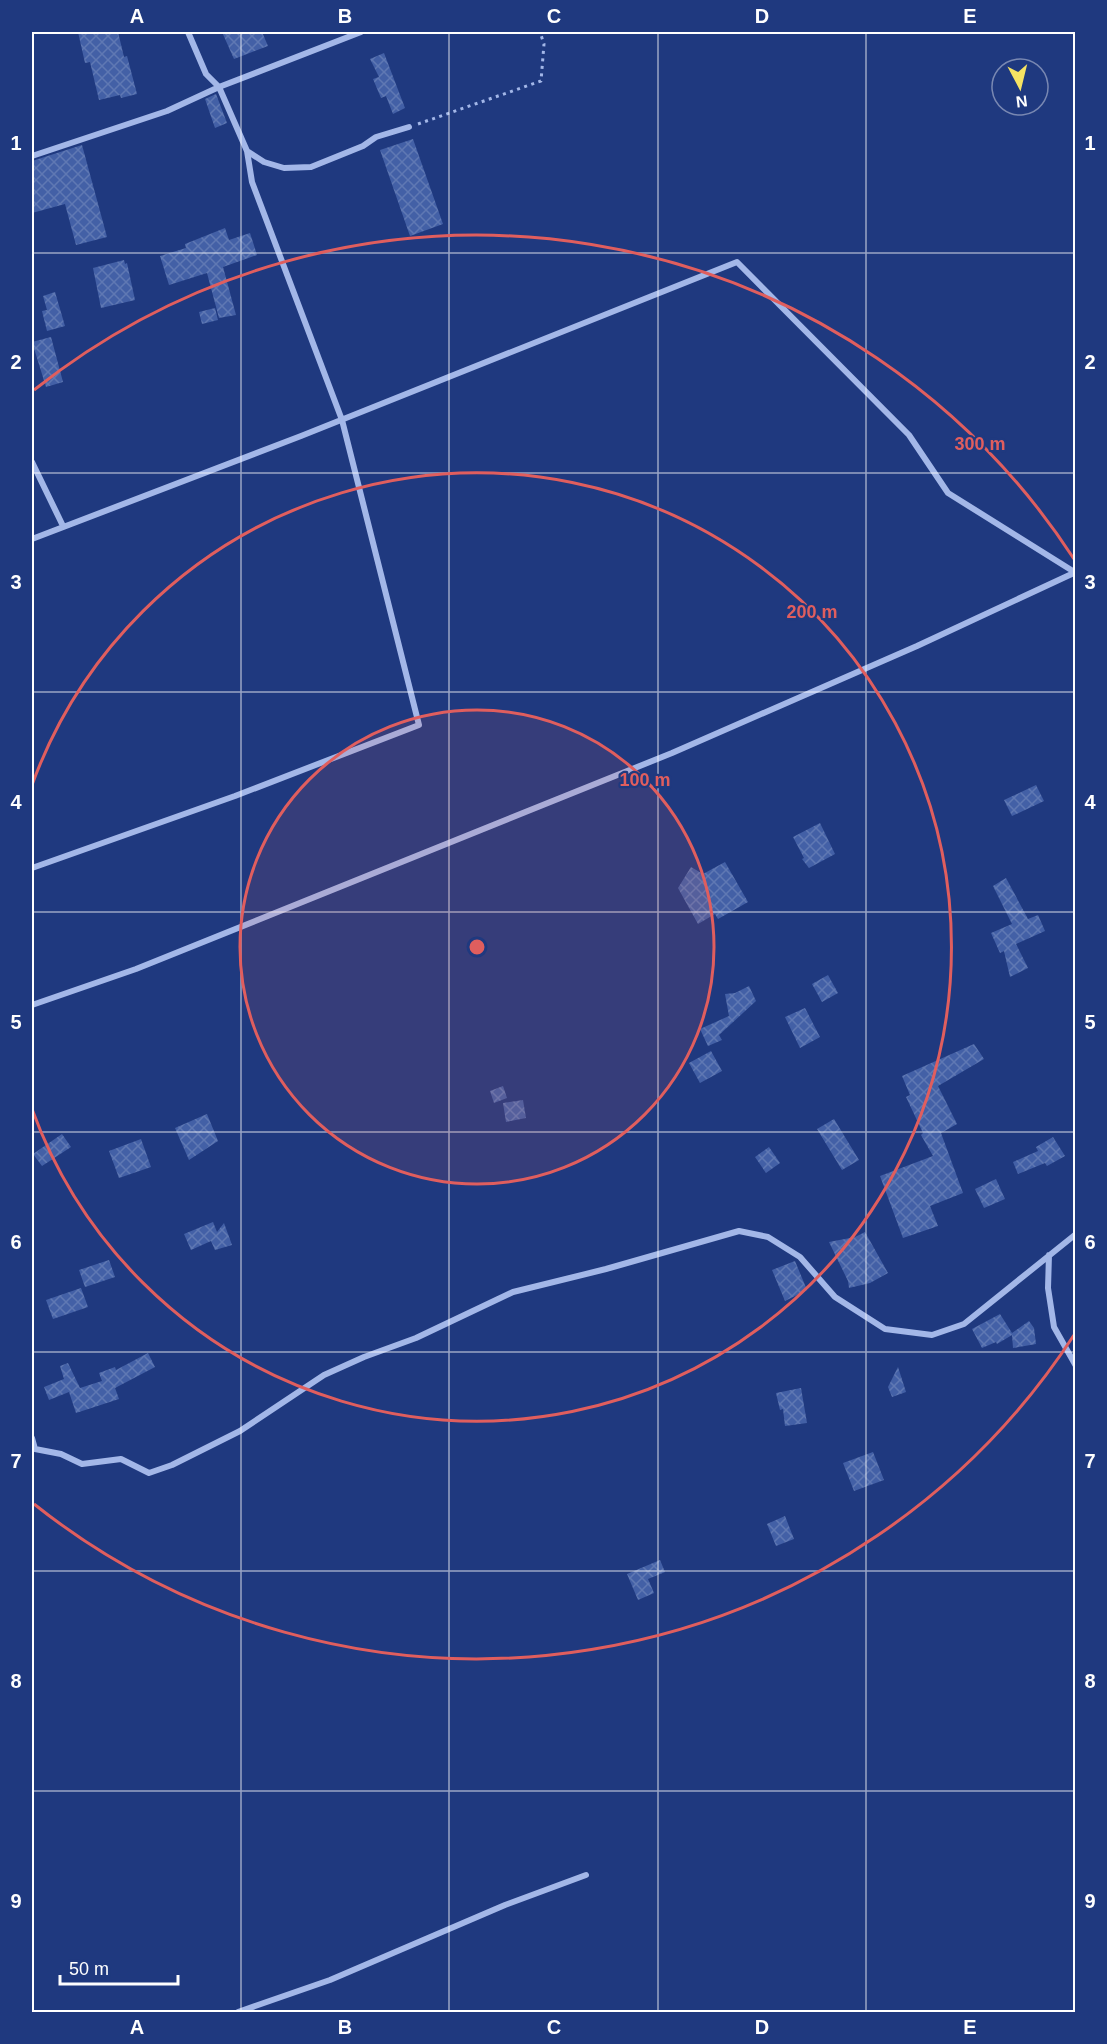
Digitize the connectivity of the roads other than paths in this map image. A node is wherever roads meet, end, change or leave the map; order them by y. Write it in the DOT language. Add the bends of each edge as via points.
graph roads {
  1 [pos="188,32"];
  2 [pos="361,32"];
  3 [pos="219,87"];
  4 [pos="409,128"];
  5 [pos="247,151"];
  6 [pos="32,156"];
  7 [pos="342,420"];
  8 [pos="32,462"];
  9 [pos="63,526"];
  10 [pos="32,539"];
  11 [pos="1075,572"];
  12 [pos="32,868"];
  13 [pos="32,1005"];
  14 [pos="1076,1234"];
  15 [pos="1049,1255"];
  16 [pos="1076,1366"];
  17 [pos="32,1438"];
  18 [pos="585,1875"];
  19 [pos="238,2013"];
  1 -- 3 [label="street" via="206,74"];
  2 -- 3 [label="street"];
  3 -- 5 [label="street"];
  3 -- 6 [label="street" via="167,111"];
  4 -- 5 [label="street" via="376,137 311,167 284,168"];
  5 -- 7 [label="street" via="252,182"];
  7 -- 9 [label="street"];
  7 -- 11 [label="street" via="737,262 909,435 948,493"];
  7 -- 12 [label="street" via="419,725"];
  8 -- 9 [label="street"];
  9 -- 10 [label="street"];
  11 -- 13 [label="street" via="672,753 136,969"];
  14 -- 15 [label="street"];
  15 -- 16 [label="street" via="1048,1288 1054,1327"];
  15 -- 17 [label="street" via="964,1324 932,1335 885,1329 835,1297 800,1257 768,1237 738,1231 513,1292 416,1338 324,1375 240,1431 148,1473 121,1460 82,1464 61,1454 35,1449"];
  18 -- 19 [label="street" via="330,1980"];
}
